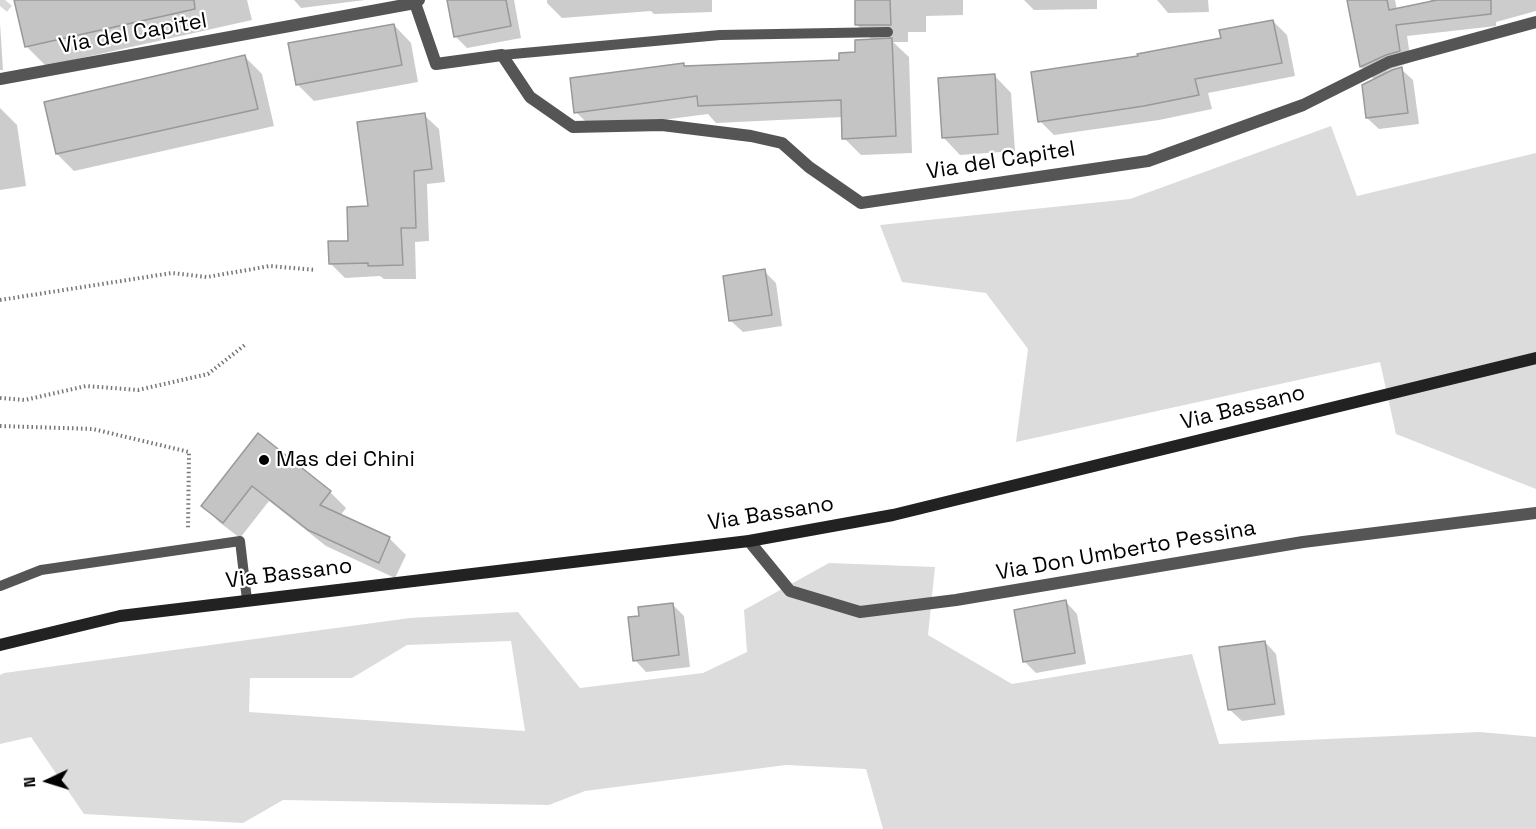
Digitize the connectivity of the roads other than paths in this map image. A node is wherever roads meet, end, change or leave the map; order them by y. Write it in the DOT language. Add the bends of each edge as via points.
graph roads {
  1 [pos="417,2"];
  2 [pos="1536,22"];
  3 [pos="888,32"];
  4 [pos="502,55"];
  5 [pos="0,79"];
  6 [pos="1536,358"];
  7 [pos="1536,513"];
  8 [pos="749,541"];
  9 [pos="0,586"];
  10 [pos="247,600"];
  11 [pos="0,645"];
  1 -- 4 [label="street, Via del Capitel" via="436,64"];
  1 -- 5 [label="street, Via del Capitel"];
  2 -- 4 [label="street, Via del Capitel" via="1389,62 1303,105 1148,161 861,203 782,143 662,125 573,128 530,97"];
  3 -- 4 [label="lane, Via del Capitel" via="720,35"];
  6 -- 8 [label="main road, Via Bassano" via="893,515"];
  7 -- 8 [label="street, Via Don Umberto Pessina" via="1303,542 956,600 860,612 790,591"];
  8 -- 10 [label="main road, Via Bassano"];
  9 -- 10 [label="lane" via="41,570 240,541"];
  10 -- 11 [label="main road, Via Bassano" via="120,616"];
}
